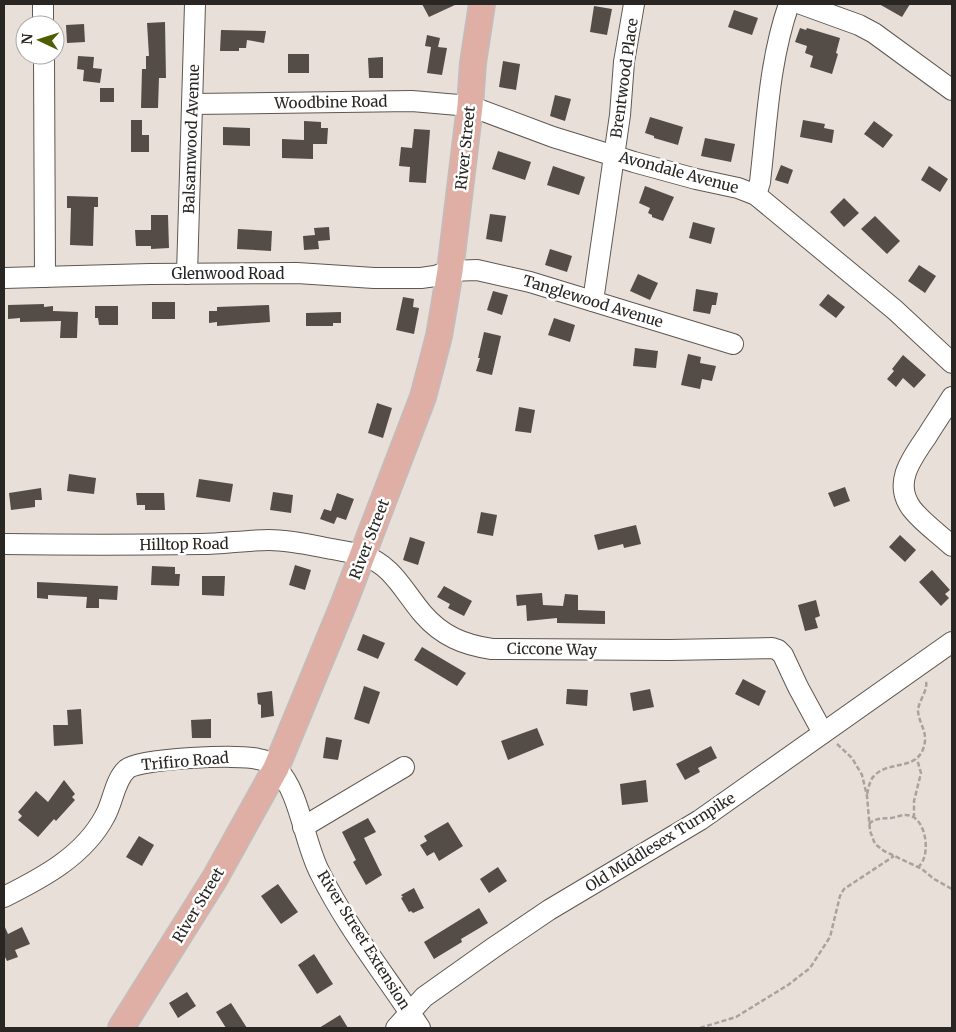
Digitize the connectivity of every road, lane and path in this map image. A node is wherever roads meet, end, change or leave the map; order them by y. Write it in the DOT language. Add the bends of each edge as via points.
graph roads {
  1 [pos="195,4"];
  2 [pos="482,4"];
  3 [pos="634,4"];
  4 [pos="789,4"];
  5 [pos="801,4"];
  6 [pos="44,65"];
  7 [pos="952,90"];
  8 [pos="192,104"];
  9 [pos="470,106"];
  10 [pos="614,156"];
  11 [pos="756,195"];
  12 [pos="450,271"];
  13 [pos="187,274"];
  14 [pos="45,277"];
  15 [pos="4,278"];
  16 [pos="593,301"];
  17 [pos="733,344"];
  18 [pos="952,363"];
  19 [pos="952,397"];
  20 [pos="4,544"];
  21 [pos="952,546"];
  22 [pos="363,555"];
  23 [pos="952,642"];
  24 [pos="917,667"];
  25 [pos="823,733"];
  26 [pos="917,759"];
  27 [pos="404,767"];
  28 [pos="276,768"];
  29 [pos="867,796"];
  30 [pos="914,818"];
  31 [pos="870,824"];
  32 [pos="303,827"];
  33 [pos="894,856"];
  34 [pos="918,867"];
  35 [pos="952,889"];
  36 [pos="4,897"];
  37 [pos="415,1020"];
  38 [pos="121,1028"];
  39 [pos="396,1028"];
  40 [pos="700,1028"];
  1 -- 8 [label="street, Balsamwood Avenue"];
  2 -- 9 [label="main road, River Street"];
  3 -- 10 [label="street, Brentwood Place"];
  4 -- 11 [label="street" via="772,70"];
  5 -- 7 [label="street" via="874,33"];
  6 -- 14 [label="street"];
  8 -- 9 [label="street, Woodbine Road" via="412,101"];
  8 -- 13 [label="street, Balsamwood Avenue"];
  9 -- 10 [label="street, Avondale Avenue"];
  9 -- 12 [label="main road, River Street"];
  10 -- 11 [label="street, Avondale Avenue"];
  10 -- 16 [label="street, Brentwood Place"];
  11 -- 18 [label="street, Avondale Avenue" via="882,298"];
  12 -- 13 [label="street, Glenwood Road" via="428,277 390,278 297,273"];
  12 -- 16 [label="street, Tanglewood Avenue" via="471,269 496,273"];
  12 -- 22 [label="main road, River Street" via="439,336 423,397"];
  13 -- 14 [label="street, Glenwood Road"];
  14 -- 15 [label="street, Glenwood Road"];
  16 -- 17 [label="street, Tanglewood Avenue"];
  19 -- 21 [label="street" via="910,460 904,486 913,510"];
  20 -- 22 [label="street, Hilltop Road" via="282,541"];
  22 -- 25 [label="street, Ciccone Way" via="380,563 392,574 423,615 439,629 473,646 534,650 764,647 778,650"];
  22 -- 28 [label="main road, River Street"];
  23 -- 24 [label="street, Old Middlesex Turnpike"];
  24 -- 25 [label="street, Old Middlesex Turnpike"];
  24 -- 26 [label="path" via="927,686 918,710 925,740"];
  25 -- 29 [label="path" via="852,758 862,775"];
  25 -- 37 [label="street, Old Middlesex Turnpike" via="700,820 541,915 424,997"];
  26 -- 29 [label="path" via="876,774"];
  26 -- 30 [label="path" via="921,773 914,801"];
  27 -- 32 [label="street"];
  28 -- 32 [label="street, River Street Extension" via="290,786"];
  28 -- 36 [label="street, Trifiro Road" via="258,759 234,756 134,765 122,775 105,818 82,847 51,871"];
  28 -- 38 [label="main road, River Street" via="215,878"];
  29 -- 31 [label="path"];
  30 -- 31 [label="path" via="907,815 881,818"];
  30 -- 34 [label="path" via="922,828 926,844 925,856"];
  31 -- 33 [label="path" via="875,844"];
  32 -- 37 [label="street, River Street Extension" via="319,872 332,895"];
  33 -- 34 [label="path"];
  33 -- 40 [label="path" via="844,889 830,936 810,968 736,1017"];
  34 -- 35 [label="path"];
  37 -- 39 [label="street, Old Middlesex Turnpike"];
}
